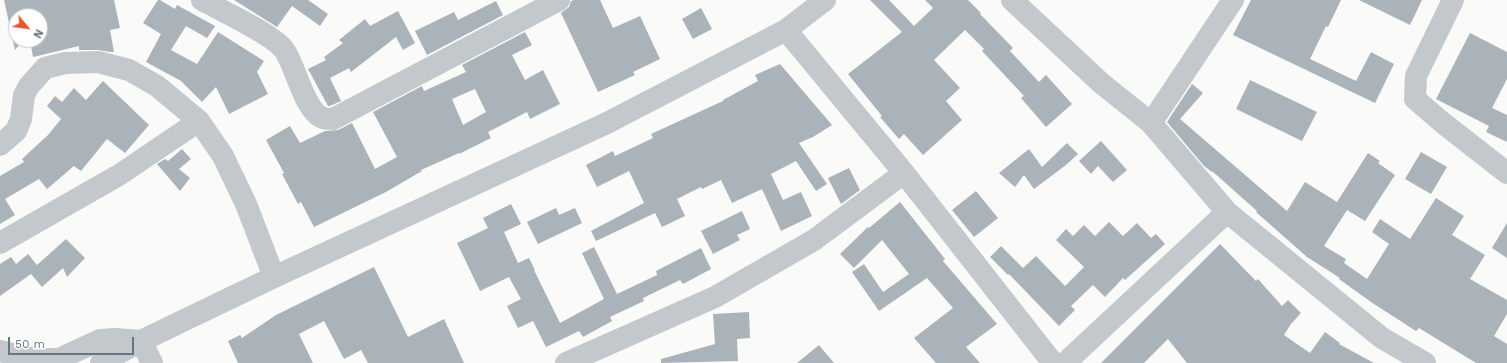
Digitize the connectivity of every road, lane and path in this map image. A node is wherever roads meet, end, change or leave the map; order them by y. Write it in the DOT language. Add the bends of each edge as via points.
graph roads {
  1 [pos="202,0"];
  2 [pos="559,0"];
  3 [pos="1012,0"];
  4 [pos="1233,0"];
  5 [pos="1453,0"];
  6 [pos="817,3"];
  7 [pos="786,30"];
  8 [pos="199,121"];
  9 [pos="1151,123"];
  10 [pos="0,145"];
  11 [pos="904,173"];
  12 [pos="1507,173"];
  13 [pos="1227,212"];
  14 [pos="0,244"];
  15 [pos="274,277"];
  16 [pos="141,341"];
  17 [pos="0,351"];
  18 [pos="101,363"];
  19 [pos="152,363"];
  20 [pos="566,363"];
  21 [pos="1053,363"];
  22 [pos="1065,363"];
  23 [pos="1425,363"];
  1 -- 2 [label="street" via="268,36 284,49 314,112 322,118 333,119"];
  3 -- 9 [label="street" via="1101,83"];
  4 -- 9 [label="street"];
  5 -- 12 [label="street" via="1416,76 1415,99"];
  6 -- 7 [label="street"];
  7 -- 11 [label="street"];
  7 -- 15 [label="street" via="607,123"];
  8 -- 10 [label="street" via="157,86 129,70 98,62 65,63 45,68 33,80 24,96 16,131"];
  8 -- 14 [label="street" via="119,175"];
  8 -- 15 [label="street" via="223,156 246,204"];
  9 -- 13 [label="street"];
  11 -- 20 [label="street" via="814,240 721,293"];
  11 -- 21 [label="street"];
  13 -- 22 [label="street"];
  13 -- 23 [label="street" via="1382,338"];
  15 -- 16 [label="street"];
  16 -- 17 [label="street" via="100,340 59,359 36,359"];
  16 -- 18 [label="street"];
  16 -- 19 [label="street"];
}
